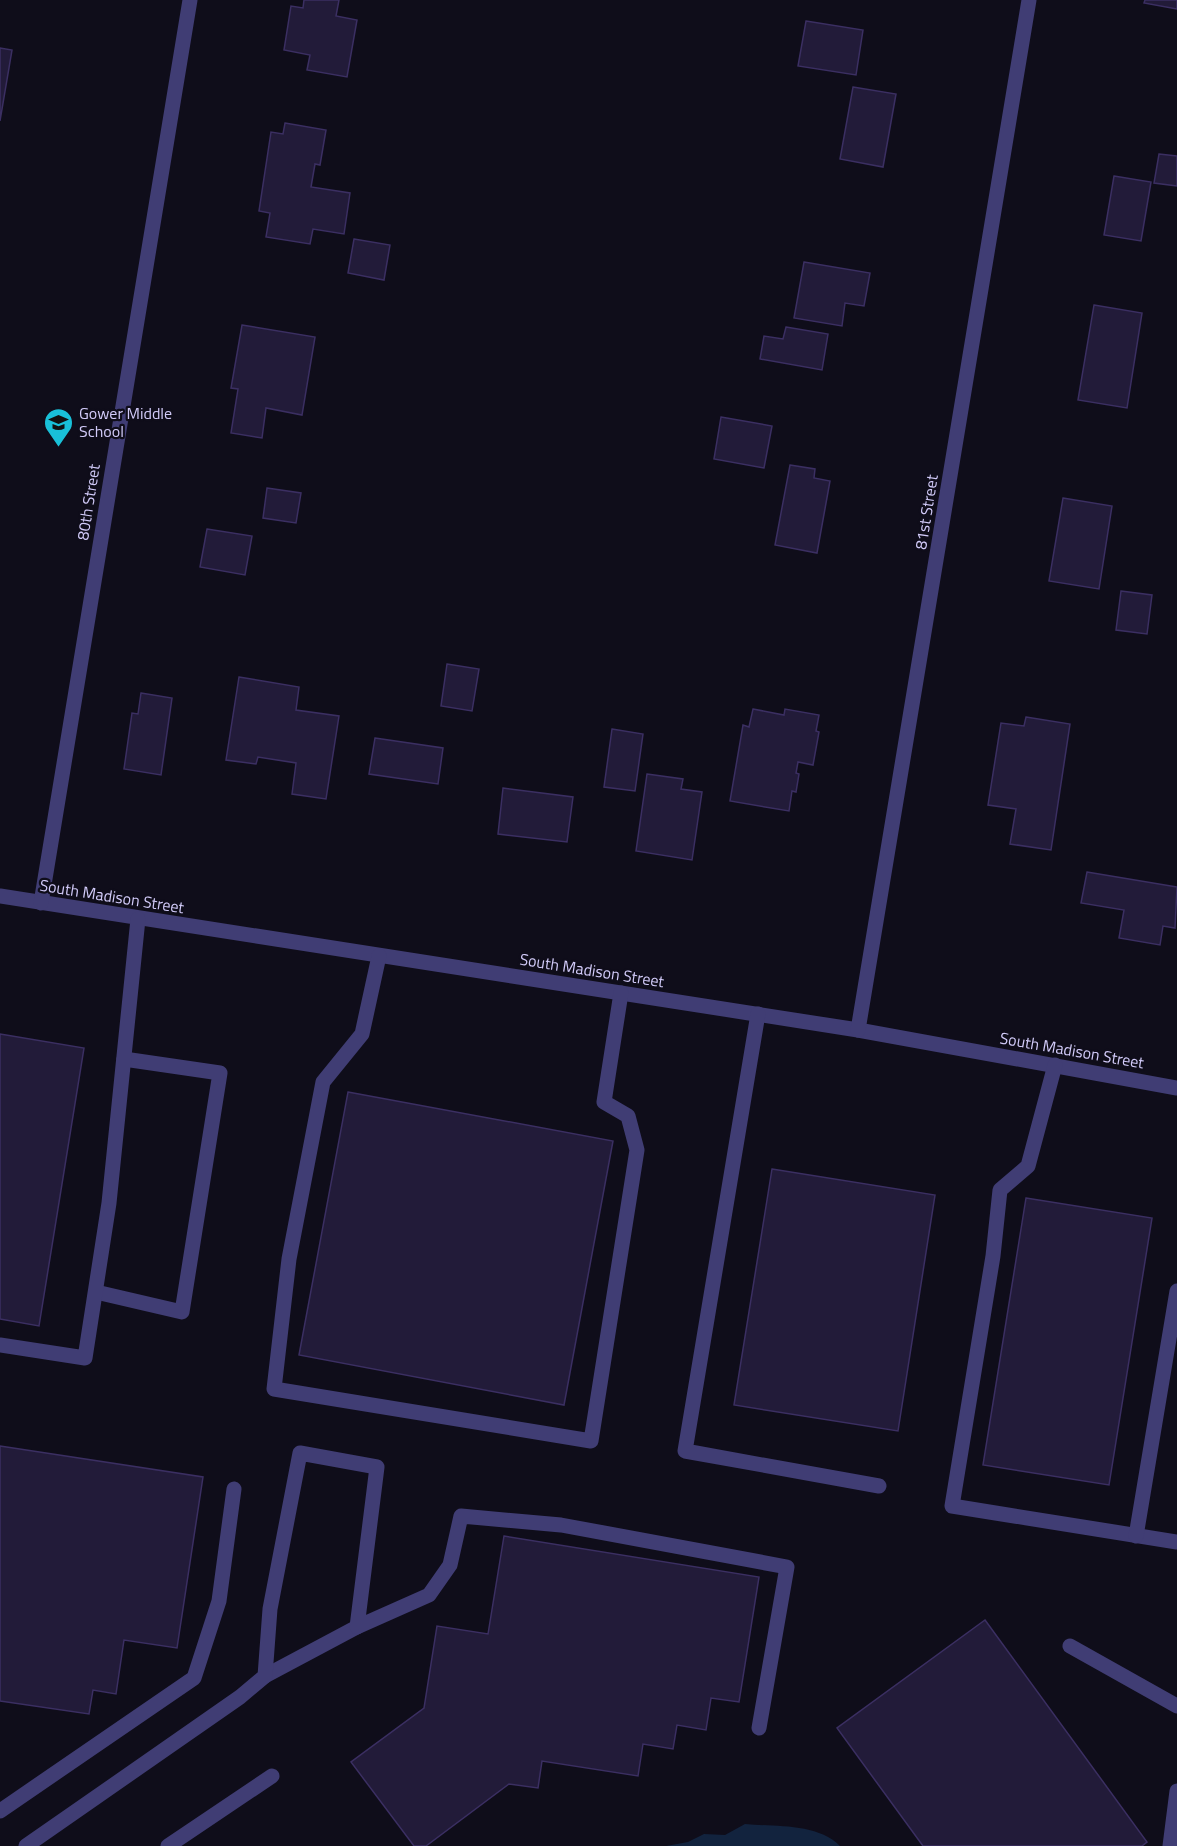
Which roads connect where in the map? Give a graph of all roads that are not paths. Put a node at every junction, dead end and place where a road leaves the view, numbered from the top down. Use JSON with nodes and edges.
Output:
{"nodes":[{"id":1,"x":190,"y":0,"type":"edge"},
{"id":2,"x":1029,"y":0,"type":"edge"},
{"id":3,"x":0,"y":896,"type":"edge"},
{"id":4,"x":40,"y":903,"type":"junction"},
{"id":5,"x":138,"y":919,"type":"junction"},
{"id":6,"x":379,"y":956,"type":"junction"},
{"id":7,"x":621,"y":993,"type":"junction"},
{"id":8,"x":758,"y":1014,"type":"junction"},
{"id":9,"x":858,"y":1030,"type":"junction"},
{"id":10,"x":124,"y":1059,"type":"junction"},
{"id":11,"x":1055,"y":1065,"type":"junction"},
{"id":12,"x":1177,"y":1088,"type":"edge"},
{"id":13,"x":1177,"y":1291,"type":"edge"},
{"id":14,"x":96,"y":1292,"type":"junction"},
{"id":15,"x":0,"y":1345,"type":"edge"},
{"id":16,"x":879,"y":1486,"type":"dead end"},
{"id":17,"x":234,"y":1490,"type":"dead end"},
{"id":18,"x":1136,"y":1536,"type":"junction"},
{"id":19,"x":1177,"y":1542,"type":"edge"},
{"id":20,"x":357,"y":1627,"type":"junction"},
{"id":21,"x":1070,"y":1646,"type":"dead end"},
{"id":22,"x":265,"y":1676,"type":"junction"},
{"id":23,"x":1177,"y":1706,"type":"edge"},
{"id":24,"x":759,"y":1728,"type":"dead end"},
{"id":25,"x":273,"y":1776,"type":"dead end"},
{"id":26,"x":1177,"y":1791,"type":"edge"},
{"id":27,"x":0,"y":1811,"type":"edge"},
{"id":28,"x":26,"y":1846,"type":"edge"},
{"id":29,"x":168,"y":1846,"type":"edge"},
{"id":30,"x":1170,"y":1846,"type":"edge"}],
"edges":[{"from":1,"to":4,"type":"street","name":"80th Street"},
{"from":2,"to":9,"type":"street","name":"81st Street"},
{"from":3,"to":4,"type":"street","name":"South Madison Street"},
{"from":4,"to":5,"type":"street","name":"South Madison Street"},
{"from":5,"to":6,"type":"street","name":"South Madison Street"},
{"from":5,"to":10,"type":"street"},
{"from":6,"to":7,"type":"street","name":"South Madison Street"},
{"from":6,"to":7,"type":"street"},
{"from":7,"to":8,"type":"street","name":"South Madison Street"},
{"from":8,"to":9,"type":"street","name":"South Madison Street"},
{"from":8,"to":16,"type":"street"},
{"from":9,"to":11,"type":"street","name":"South Madison Street"},
{"from":10,"to":14,"type":"street"},
{"from":10,"to":14,"type":"street"},
{"from":11,"to":12,"type":"street","name":"South Madison Street"},
{"from":11,"to":18,"type":"street"},
{"from":13,"to":18,"type":"street"},
{"from":14,"to":15,"type":"street"},
{"from":17,"to":27,"type":"street"},
{"from":18,"to":19,"type":"street"},
{"from":20,"to":22,"type":"street"},
{"from":20,"to":22,"type":"street"},
{"from":20,"to":24,"type":"street"},
{"from":21,"to":23,"type":"street"},
{"from":22,"to":28,"type":"street"},
{"from":25,"to":29,"type":"street"},
{"from":26,"to":30,"type":"street"}]}
